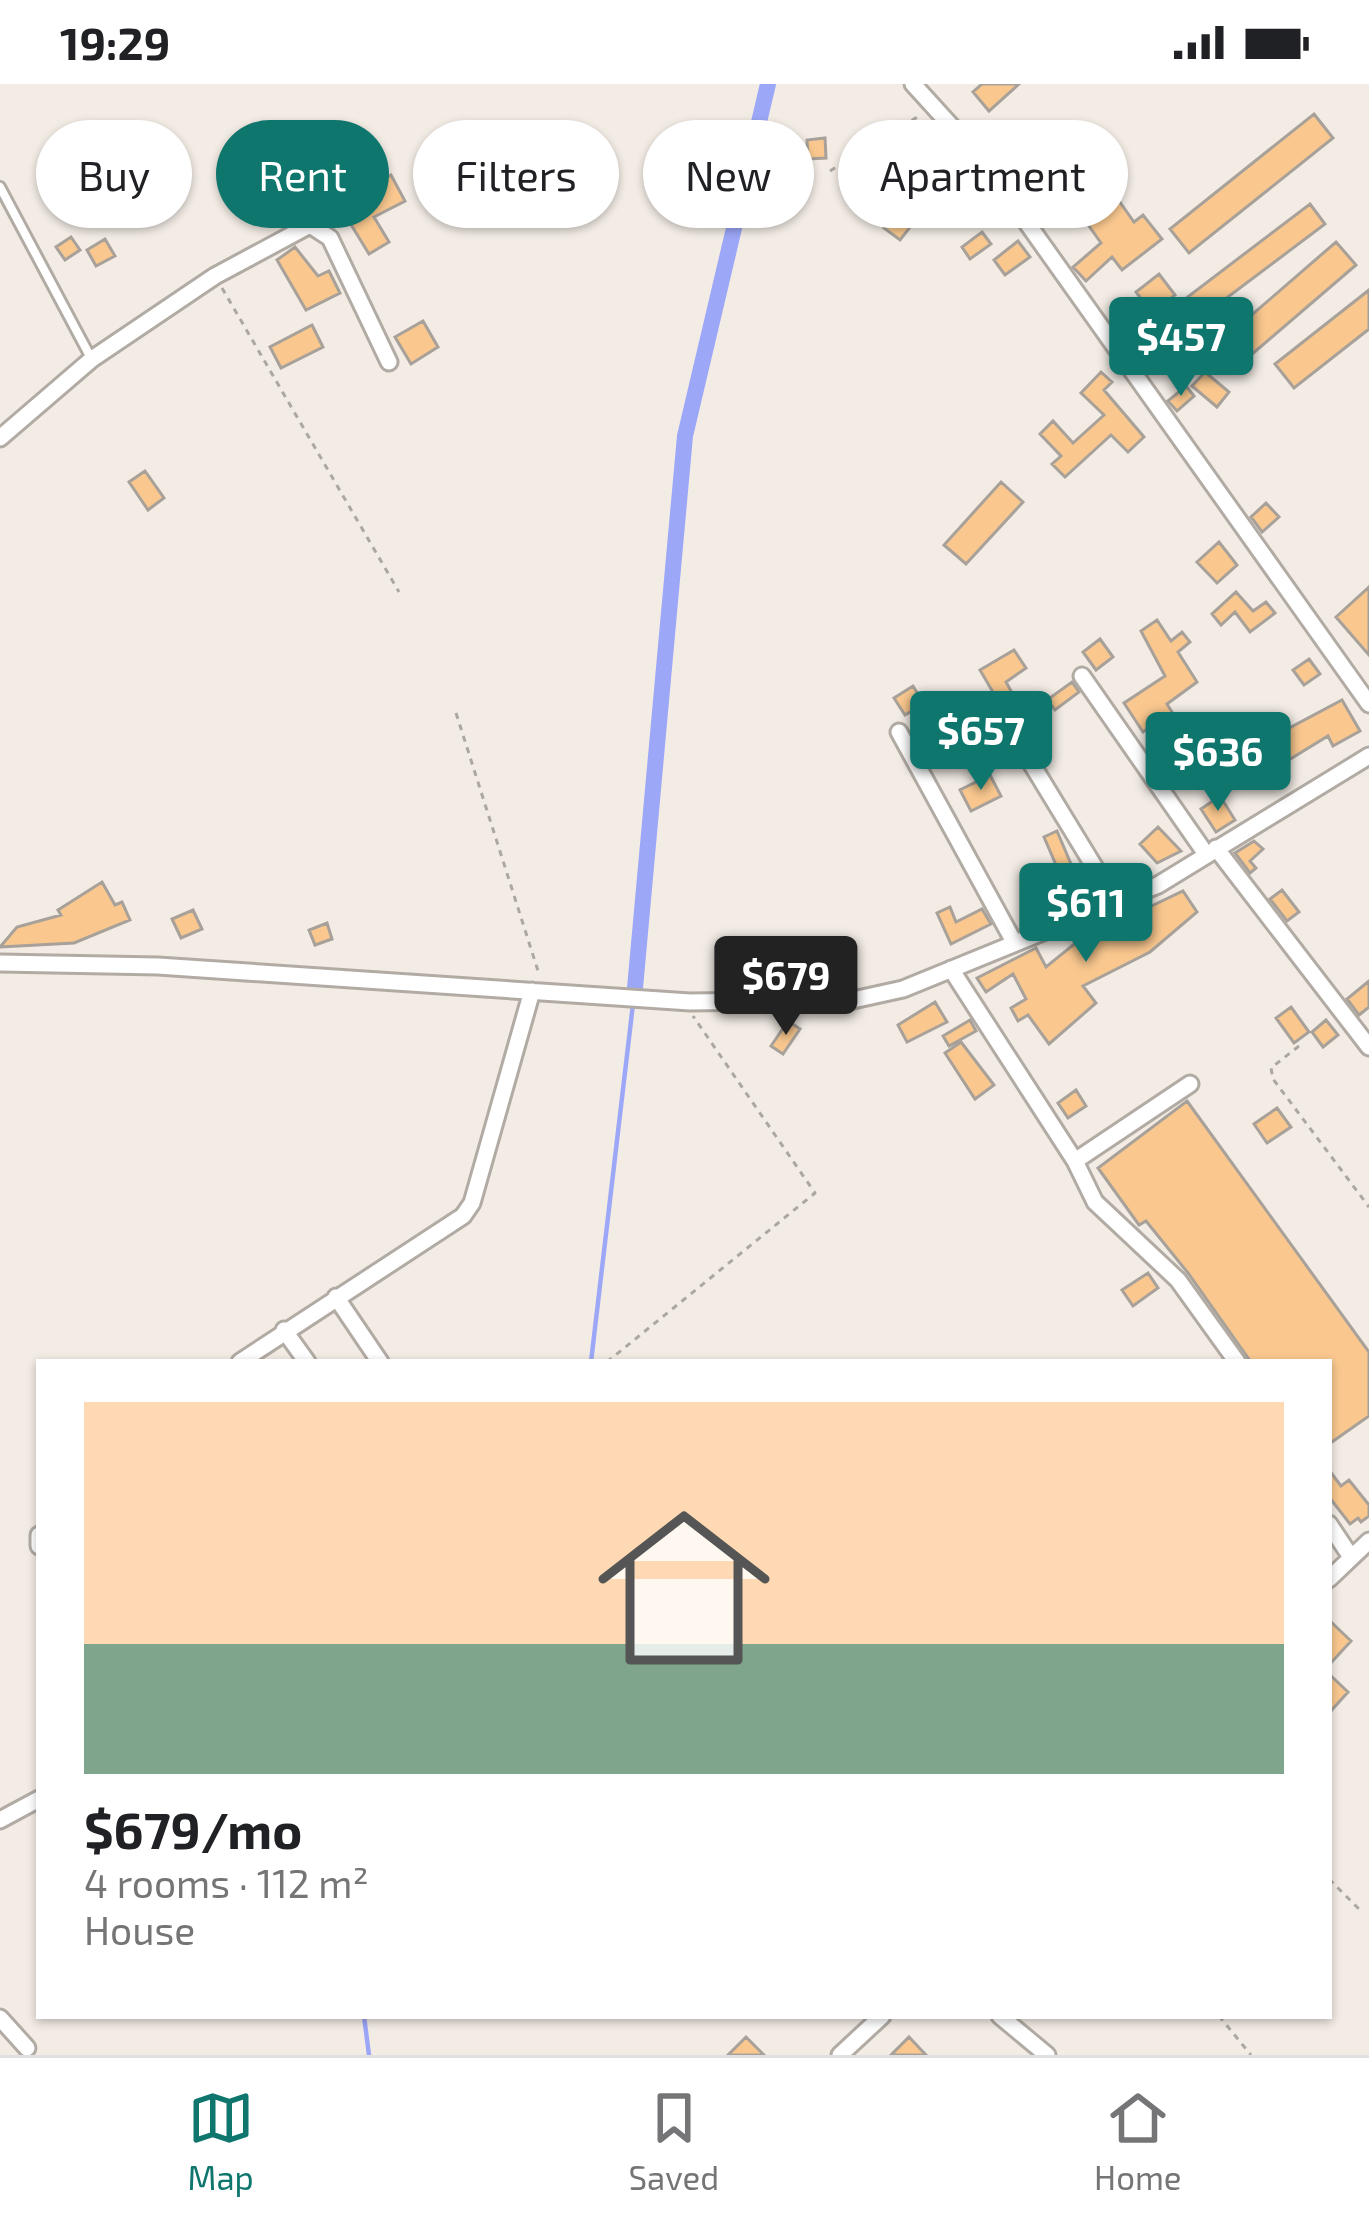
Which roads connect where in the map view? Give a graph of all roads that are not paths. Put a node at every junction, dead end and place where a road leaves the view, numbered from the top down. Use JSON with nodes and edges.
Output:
{"nodes":[{"id":1,"x":913,"y":84,"type":"edge"},
{"id":2,"x":0,"y":187,"type":"edge"},
{"id":3,"x":92,"y":359,"type":"junction"},
{"id":4,"x":389,"y":362,"type":"dead end"},
{"id":5,"x":0,"y":438,"type":"edge"},
{"id":6,"x":1082,"y":676,"type":"dead end"},
{"id":7,"x":1369,"y":704,"type":"edge"},
{"id":8,"x":1003,"y":717,"type":"dead end"},
{"id":9,"x":899,"y":731,"type":"dead end"},
{"id":10,"x":1369,"y":756,"type":"edge"},
{"id":11,"x":1211,"y":851,"type":"junction"},
{"id":12,"x":1118,"y":904,"type":"junction"},
{"id":13,"x":1013,"y":942,"type":"junction"},
{"id":14,"x":0,"y":963,"type":"edge"},
{"id":15,"x":951,"y":969,"type":"junction"},
{"id":16,"x":539,"y":992,"type":"junction"},
{"id":17,"x":1369,"y":1047,"type":"edge"},
{"id":18,"x":1190,"y":1084,"type":"dead end"},
{"id":19,"x":1075,"y":1161,"type":"junction"},
{"id":20,"x":336,"y":1297,"type":"junction"},
{"id":21,"x":284,"y":1330,"type":"junction"},
{"id":22,"x":244,"y":1359,"type":"edge"},
{"id":23,"x":305,"y":1359,"type":"edge"},
{"id":24,"x":378,"y":1359,"type":"edge"},
{"id":25,"x":1235,"y":1359,"type":"edge"},
{"id":26,"x":1332,"y":1528,"type":"edge"},
{"id":27,"x":1369,"y":1541,"type":"edge"},
{"id":28,"x":1351,"y":1557,"type":"junction"},
{"id":29,"x":1332,"y":1576,"type":"edge"},
{"id":30,"x":36,"y":1800,"type":"edge"},
{"id":31,"x":0,"y":1820,"type":"edge"},
{"id":32,"x":0,"y":2018,"type":"edge"},
{"id":33,"x":879,"y":2019,"type":"edge"},
{"id":34,"x":1004,"y":2019,"type":"edge"},
{"id":35,"x":27,"y":2048,"type":"dead end"},
{"id":36,"x":840,"y":2055,"type":"edge"},
{"id":37,"x":1047,"y":2055,"type":"edge"}],
"edges":[{"from":1,"to":7,"type":"street"},
{"from":2,"to":3,"type":"lane"},
{"from":3,"to":4,"type":"street"},
{"from":3,"to":5,"type":"street"},
{"from":6,"to":11,"type":"street"},
{"from":8,"to":12,"type":"street"},
{"from":9,"to":13,"type":"street"},
{"from":10,"to":11,"type":"street"},
{"from":11,"to":12,"type":"street"},
{"from":11,"to":17,"type":"street"},
{"from":12,"to":13,"type":"street"},
{"from":13,"to":15,"type":"street"},
{"from":14,"to":16,"type":"street"},
{"from":15,"to":16,"type":"street"},
{"from":15,"to":19,"type":"street"},
{"from":16,"to":20,"type":"street"},
{"from":18,"to":19,"type":"street"},
{"from":19,"to":25,"type":"street"},
{"from":20,"to":21,"type":"street"},
{"from":20,"to":24,"type":"street"},
{"from":21,"to":22,"type":"street"},
{"from":21,"to":23,"type":"street"},
{"from":26,"to":28,"type":"street"},
{"from":27,"to":28,"type":"street"},
{"from":28,"to":29,"type":"street"},
{"from":30,"to":31,"type":"street"},
{"from":32,"to":35,"type":"street"},
{"from":33,"to":36,"type":"street"},
{"from":34,"to":37,"type":"street"}]}
